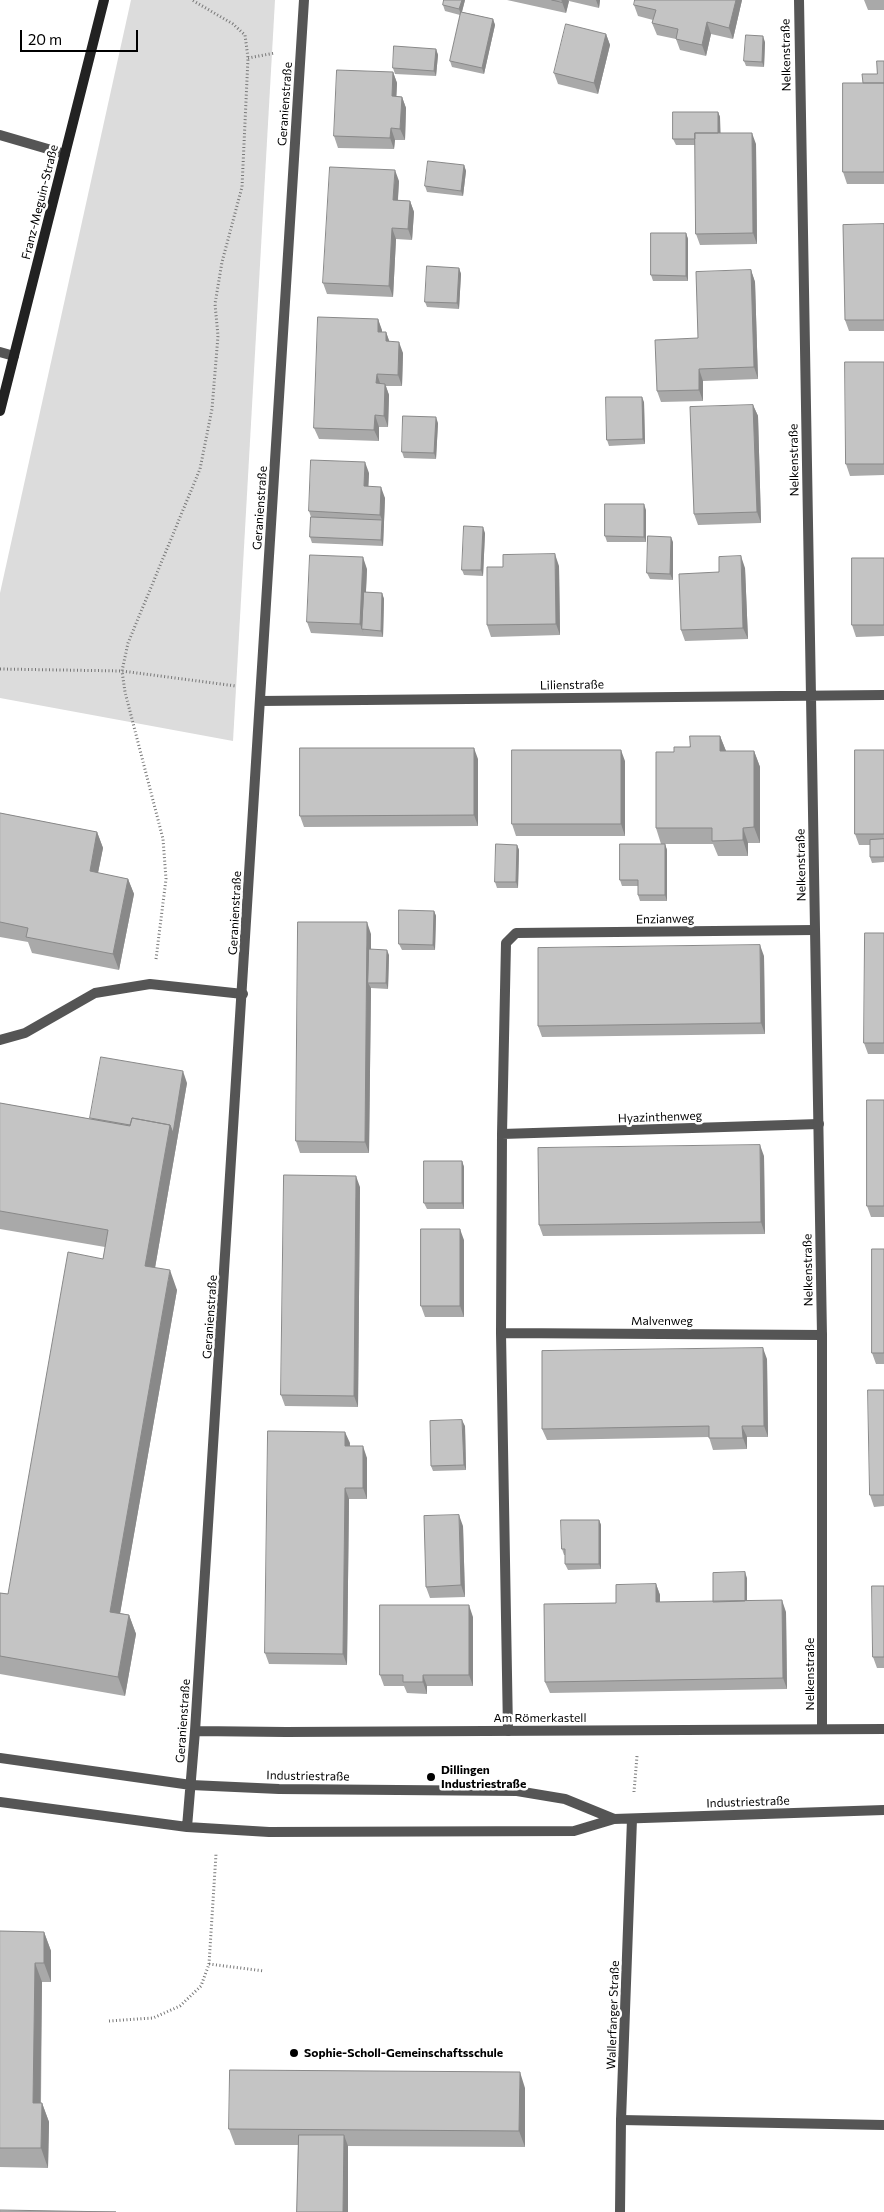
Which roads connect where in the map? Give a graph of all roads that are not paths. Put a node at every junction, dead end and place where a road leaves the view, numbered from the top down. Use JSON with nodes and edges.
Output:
{"nodes":[{"id":1,"x":104,"y":0,"type":"edge"},
{"id":2,"x":304,"y":0,"type":"edge"},
{"id":3,"x":800,"y":0,"type":"edge"},
{"id":4,"x":0,"y":135,"type":"edge"},
{"id":5,"x":65,"y":154,"type":"junction"},
{"id":6,"x":0,"y":352,"type":"edge"},
{"id":7,"x":14,"y":356,"type":"junction"},
{"id":8,"x":0,"y":411,"type":"edge"},
{"id":9,"x":810,"y":695,"type":"junction"},
{"id":10,"x":884,"y":696,"type":"edge"},
{"id":11,"x":260,"y":701,"type":"junction"},
{"id":12,"x":814,"y":930,"type":"junction"},
{"id":13,"x":243,"y":994,"type":"junction"},
{"id":14,"x":0,"y":1040,"type":"edge"},
{"id":15,"x":819,"y":1124,"type":"junction"},
{"id":16,"x":502,"y":1134,"type":"junction"},
{"id":17,"x":501,"y":1333,"type":"junction"},
{"id":18,"x":822,"y":1335,"type":"junction"},
{"id":19,"x":822,"y":1729,"type":"junction"},
{"id":20,"x":884,"y":1729,"type":"edge"},
{"id":21,"x":196,"y":1731,"type":"junction"},
{"id":22,"x":508,"y":1731,"type":"junction"},
{"id":23,"x":0,"y":1758,"type":"edge"},
{"id":24,"x":191,"y":1785,"type":"junction"},
{"id":25,"x":0,"y":1802,"type":"edge"},
{"id":26,"x":884,"y":1810,"type":"edge"},
{"id":27,"x":614,"y":1819,"type":"junction"},
{"id":28,"x":632,"y":1819,"type":"junction"},
{"id":29,"x":187,"y":1827,"type":"junction"},
{"id":30,"x":620,"y":2120,"type":"junction"},
{"id":31,"x":884,"y":2125,"type":"edge"},
{"id":32,"x":620,"y":2212,"type":"edge"}],
"edges":[{"from":1,"to":5,"type":"street","name":"Franz-Meguin-Straße"},
{"from":2,"to":11,"type":"street","name":"Geranienstraße"},
{"from":3,"to":9,"type":"street","name":"Nelkenstraße"},
{"from":4,"to":5,"type":"street"},
{"from":5,"to":7,"type":"street","name":"Franz-Meguin-Straße"},
{"from":6,"to":7,"type":"street"},
{"from":7,"to":8,"type":"street","name":"Franz-Meguin-Straße"},
{"from":9,"to":10,"type":"street","name":"Lilienstraße"},
{"from":9,"to":11,"type":"street","name":"Lilienstraße"},
{"from":9,"to":12,"type":"street","name":"Nelkenstraße"},
{"from":11,"to":13,"type":"street","name":"Geranienstraße"},
{"from":12,"to":15,"type":"street","name":"Nelkenstraße"},
{"from":12,"to":16,"type":"street","name":"Enzianweg"},
{"from":13,"to":14,"type":"street"},
{"from":13,"to":21,"type":"street","name":"Geranienstraße"},
{"from":15,"to":16,"type":"street","name":"Hyazinthenweg"},
{"from":15,"to":18,"type":"street","name":"Nelkenstraße"},
{"from":16,"to":17,"type":"street"},
{"from":17,"to":18,"type":"street","name":"Malvenweg"},
{"from":17,"to":22,"type":"street"},
{"from":18,"to":19,"type":"street","name":"Nelkenstraße"},
{"from":19,"to":20,"type":"street","name":"Am Römerkastell"},
{"from":19,"to":22,"type":"street","name":"Am Römerkastell"},
{"from":21,"to":22,"type":"street","name":"Am Römerkastell"},
{"from":21,"to":24,"type":"street","name":"Geranienstraße"},
{"from":23,"to":24,"type":"street","name":"Industriestraße"},
{"from":24,"to":27,"type":"street","name":"Industriestraße"},
{"from":24,"to":29,"type":"street","name":"Geranienstraße"},
{"from":25,"to":29,"type":"street","name":"Industriestraße"},
{"from":26,"to":28,"type":"street","name":"Industriestraße"},
{"from":27,"to":28,"type":"street","name":"Industriestraße"},
{"from":27,"to":29,"type":"street","name":"Industriestraße"},
{"from":28,"to":30,"type":"street","name":"Wallerfanger Straße"},
{"from":30,"to":31,"type":"street"},
{"from":30,"to":32,"type":"street","name":"Wallerfanger Straße"}]}
